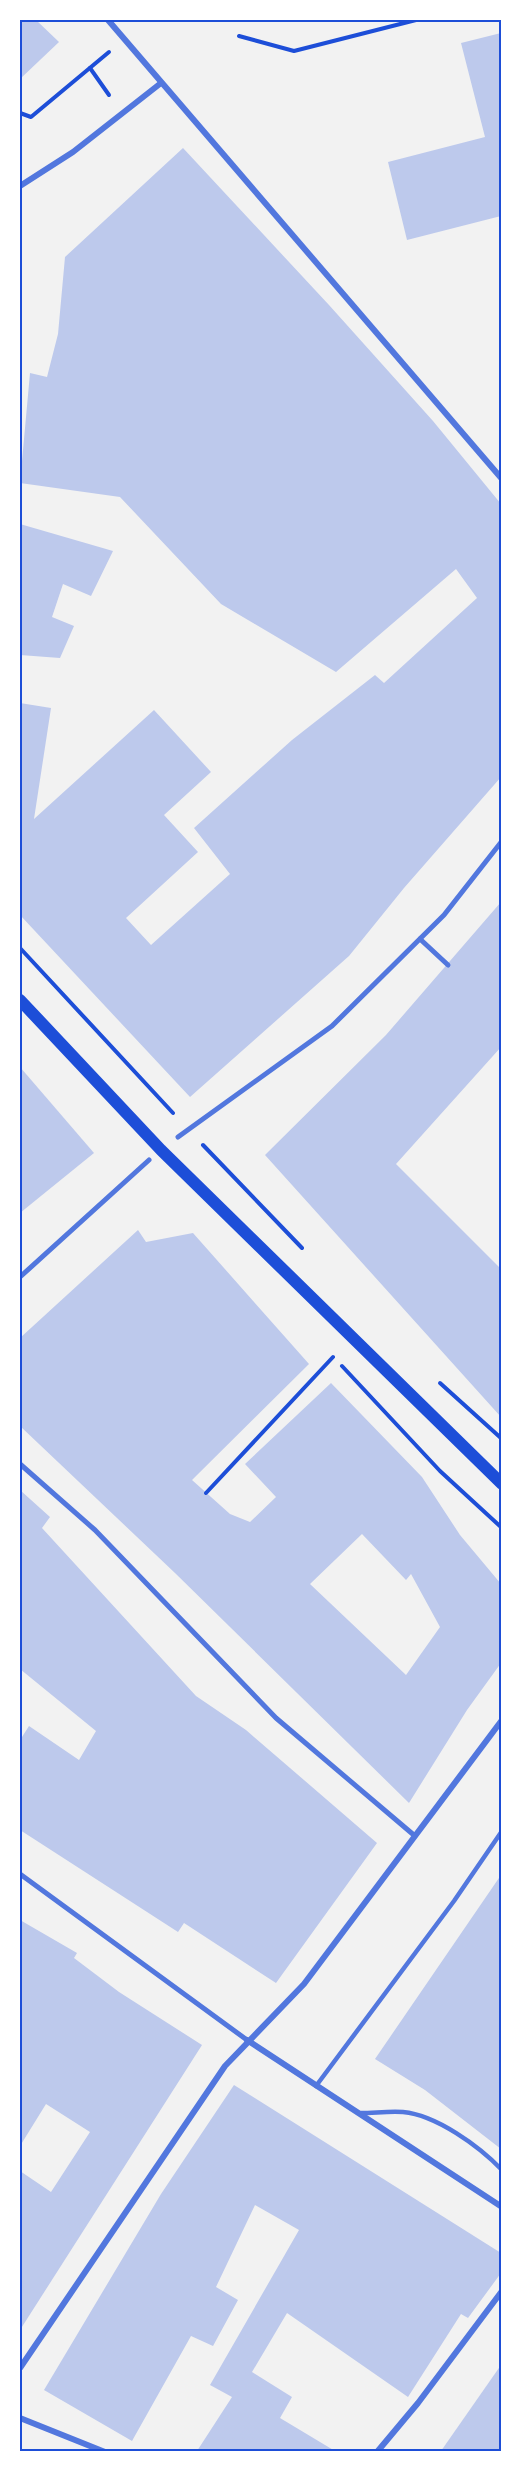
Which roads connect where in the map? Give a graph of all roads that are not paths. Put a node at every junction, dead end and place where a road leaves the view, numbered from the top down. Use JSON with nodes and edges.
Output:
{"nodes":[{"id":1,"x":108,"y":20,"type":"edge"},
{"id":2,"x":161,"y":83,"type":"junction"},
{"id":3,"x":20,"y":186,"type":"edge"},
{"id":4,"x":501,"y":479,"type":"edge"},
{"id":5,"x":501,"y":842,"type":"edge"},
{"id":6,"x":420,"y":939,"type":"junction"},
{"id":7,"x":448,"y":965,"type":"dead end"},
{"id":8,"x":20,"y":1000,"type":"edge"},
{"id":9,"x":178,"y":1137,"type":"dead end"},
{"id":10,"x":150,"y":1160,"type":"dead end"},
{"id":11,"x":20,"y":1276,"type":"edge"},
{"id":12,"x":20,"y":1464,"type":"edge"},
{"id":13,"x":501,"y":1485,"type":"edge"},
{"id":14,"x":501,"y":1720,"type":"edge"},
{"id":15,"x":501,"y":1831,"type":"edge"},
{"id":16,"x":415,"y":1836,"type":"junction"},
{"id":17,"x":20,"y":1874,"type":"edge"},
{"id":18,"x":247,"y":2040,"type":"junction"},
{"id":19,"x":316,"y":2086,"type":"junction"},
{"id":20,"x":358,"y":2113,"type":"junction"},
{"id":21,"x":501,"y":2170,"type":"edge"},
{"id":22,"x":501,"y":2207,"type":"edge"},
{"id":23,"x":501,"y":2290,"type":"edge"},
{"id":24,"x":20,"y":2368,"type":"edge"},
{"id":25,"x":20,"y":2418,"type":"edge"},
{"id":26,"x":105,"y":2451,"type":"edge"},
{"id":27,"x":376,"y":2451,"type":"edge"}],
"edges":[{"from":1,"to":2,"type":"street"},
{"from":2,"to":3,"type":"street"},
{"from":2,"to":4,"type":"street"},
{"from":5,"to":6,"type":"street"},
{"from":6,"to":7,"type":"street"},
{"from":6,"to":9,"type":"street"},
{"from":8,"to":13,"type":"main road"},
{"from":10,"to":11,"type":"street"},
{"from":12,"to":16,"type":"street"},
{"from":14,"to":16,"type":"street"},
{"from":15,"to":19,"type":"lane"},
{"from":16,"to":18,"type":"street"},
{"from":17,"to":18,"type":"street"},
{"from":18,"to":19,"type":"street"},
{"from":18,"to":24,"type":"street"},
{"from":19,"to":20,"type":"street"},
{"from":20,"to":21,"type":"lane"},
{"from":20,"to":22,"type":"street"},
{"from":23,"to":27,"type":"street"},
{"from":25,"to":26,"type":"street"}]}
